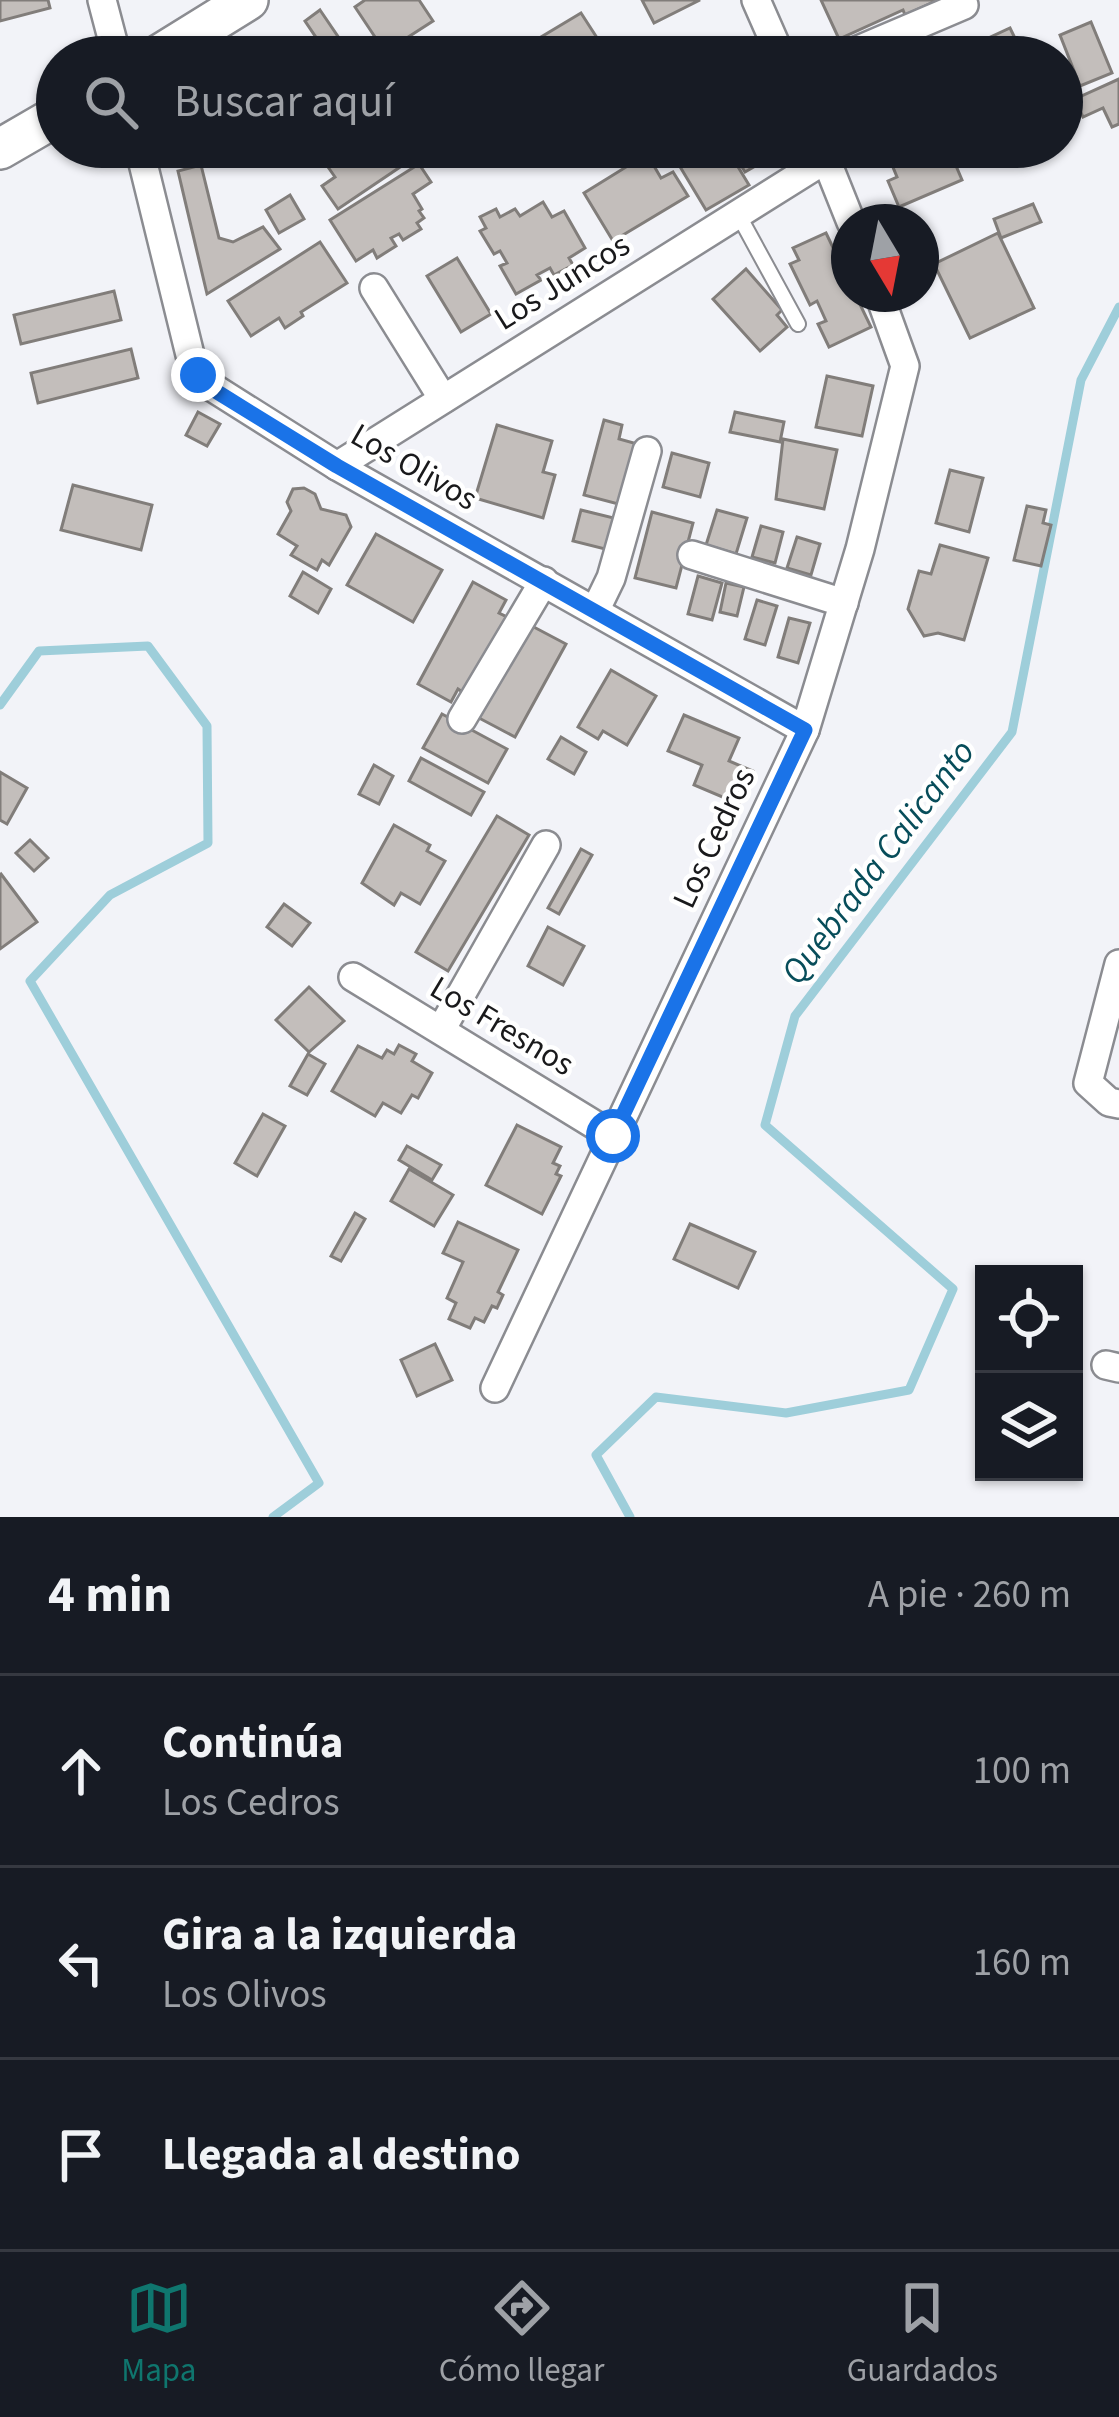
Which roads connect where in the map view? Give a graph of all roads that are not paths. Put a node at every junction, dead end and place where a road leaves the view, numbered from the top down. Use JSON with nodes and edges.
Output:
{"nodes":[{"id":1,"x":102,"y":0,"type":"edge"},
{"id":2,"x":248,"y":0,"type":"edge"},
{"id":3,"x":756,"y":0,"type":"edge"},
{"id":4,"x":964,"y":5,"type":"dead end"},
{"id":5,"x":111,"y":36,"type":"edge"},
{"id":6,"x":190,"y":36,"type":"edge"},
{"id":7,"x":772,"y":36,"type":"edge"},
{"id":8,"x":891,"y":36,"type":"edge"},
{"id":9,"x":36,"y":128,"type":"edge"},
{"id":10,"x":0,"y":148,"type":"edge"},
{"id":11,"x":144,"y":168,"type":"edge"},
{"id":12,"x":802,"y":168,"type":"edge"},
{"id":13,"x":829,"y":168,"type":"edge"},
{"id":14,"x":844,"y":204,"type":"edge"},
{"id":15,"x":738,"y":214,"type":"junction"},
{"id":16,"x":374,"y":288,"type":"dead end"},
{"id":17,"x":886,"y":312,"type":"edge"},
{"id":18,"x":798,"y":325,"type":"dead end"},
{"id":19,"x":443,"y":399,"type":"junction"},
{"id":20,"x":647,"y":451,"type":"dead end"},
{"id":21,"x":337,"y":466,"type":"junction"},
{"id":22,"x":692,"y":555,"type":"dead end"},
{"id":23,"x":544,"y":581,"type":"junction"},
{"id":24,"x":844,"y":603,"type":"junction"},
{"id":25,"x":595,"y":611,"type":"junction"},
{"id":26,"x":462,"y":719,"type":"dead end"},
{"id":27,"x":805,"y":730,"type":"junction"},
{"id":28,"x":546,"y":845,"type":"dead end"},
{"id":29,"x":1119,"y":964,"type":"edge"},
{"id":30,"x":353,"y":977,"type":"dead end"},
{"id":31,"x":441,"y":1030,"type":"junction"},
{"id":32,"x":1119,"y":1104,"type":"edge"},
{"id":33,"x":613,"y":1136,"type":"junction"},
{"id":34,"x":495,"y":1388,"type":"dead end"}],
"edges":[{"from":1,"to":5,"type":"street"},
{"from":2,"to":6,"type":"street"},
{"from":3,"to":7,"type":"street"},
{"from":4,"to":8,"type":"street"},
{"from":9,"to":10,"type":"street"},
{"from":11,"to":21,"type":"street","name":"Los Olivos"},
{"from":12,"to":15,"type":"street","name":"Los Juncos"},
{"from":13,"to":14,"type":"street"},
{"from":15,"to":18,"type":"lane"},
{"from":15,"to":19,"type":"street","name":"Los Juncos"},
{"from":16,"to":19,"type":"street"},
{"from":17,"to":24,"type":"street","name":"Los Cedros"},
{"from":19,"to":21,"type":"street","name":"Los Juncos"},
{"from":20,"to":25,"type":"street"},
{"from":21,"to":23,"type":"street","name":"Los Olivos"},
{"from":22,"to":24,"type":"street"},
{"from":23,"to":25,"type":"street","name":"Los Olivos"},
{"from":23,"to":26,"type":"street"},
{"from":24,"to":27,"type":"street","name":"Los Cedros"},
{"from":25,"to":27,"type":"street","name":"Los Olivos"},
{"from":27,"to":33,"type":"street","name":"Los Cedros"},
{"from":28,"to":31,"type":"street"},
{"from":29,"to":32,"type":"street"},
{"from":30,"to":31,"type":"street","name":"Los Fresnos"},
{"from":31,"to":33,"type":"street","name":"Los Fresnos"},
{"from":33,"to":34,"type":"street","name":"Los Cedros"}]}
